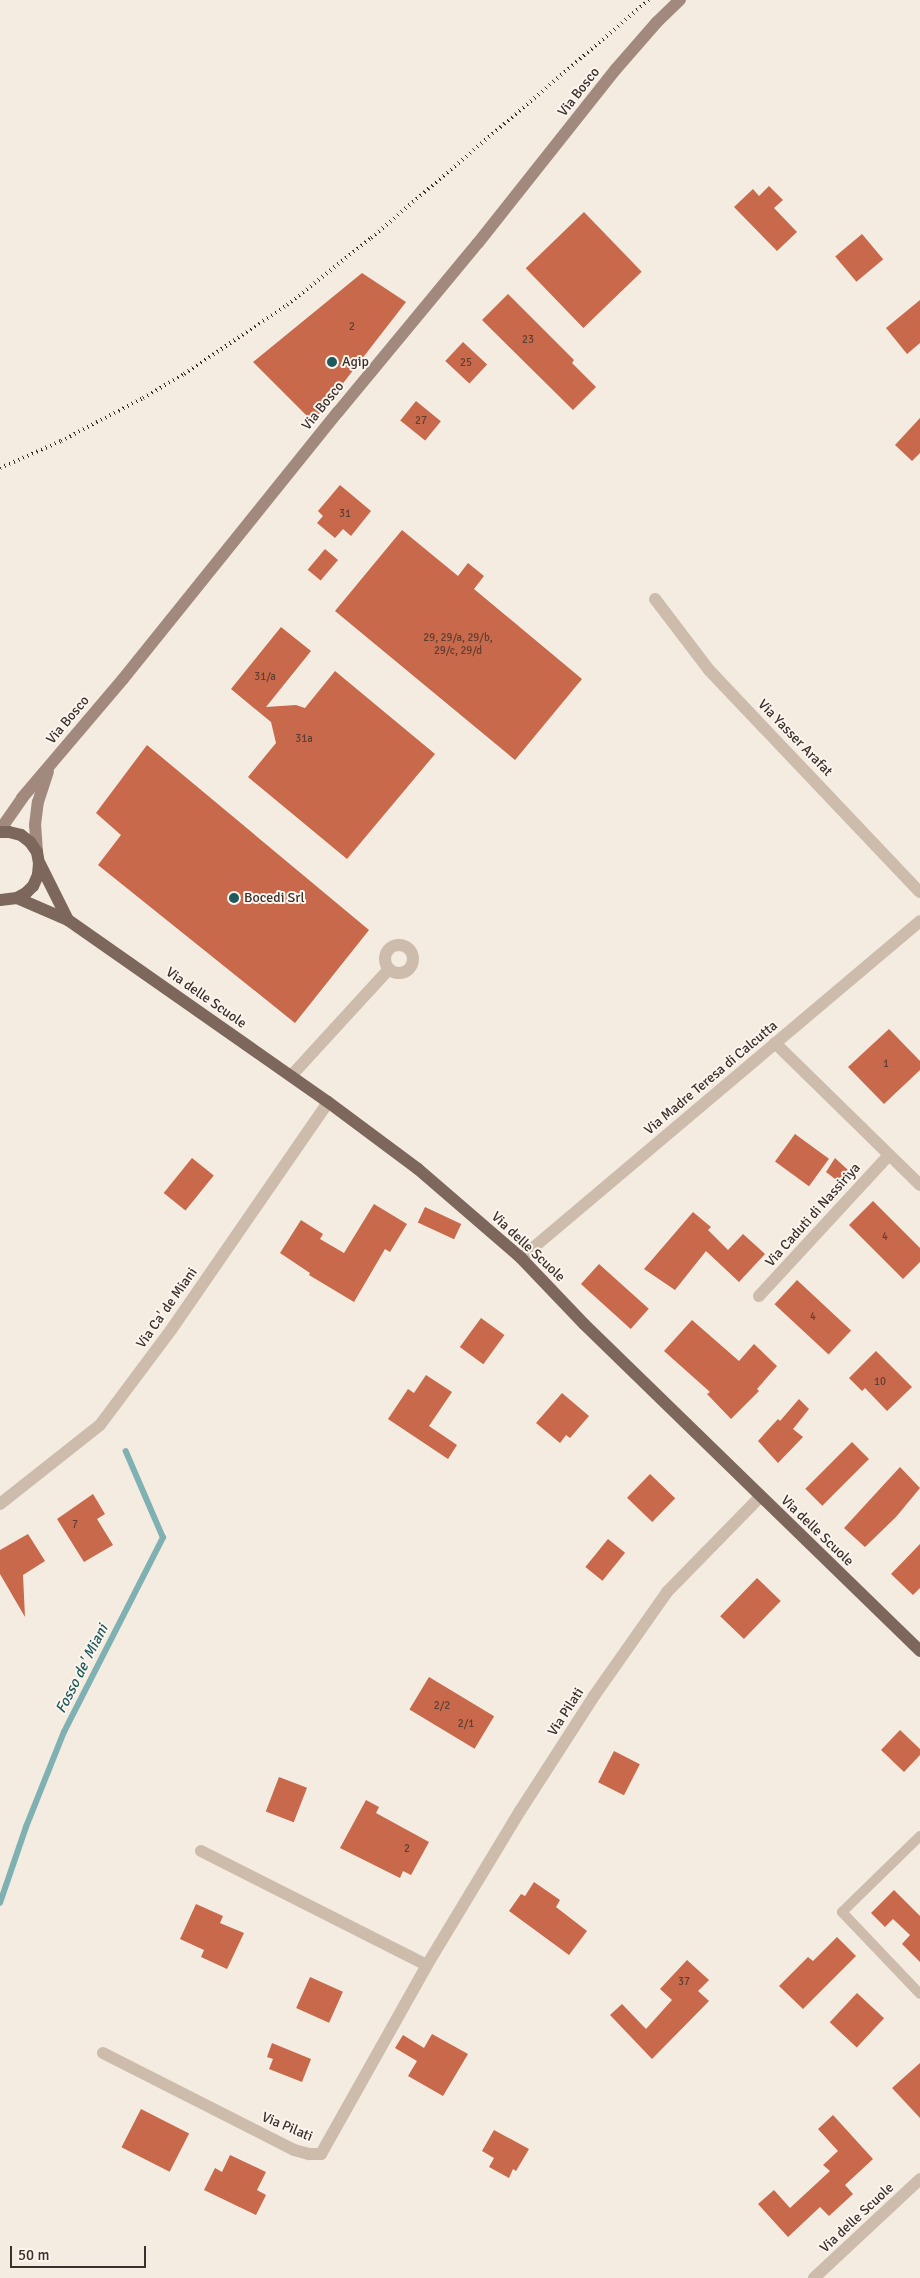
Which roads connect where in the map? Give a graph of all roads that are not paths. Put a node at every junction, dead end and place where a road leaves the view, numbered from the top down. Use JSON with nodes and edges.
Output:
{"nodes":[{"id":1,"x":680,"y":0,"type":"edge"},
{"id":2,"x":655,"y":599,"type":"dead end"},
{"id":3,"x":50,"y":765,"type":"junction"},
{"id":4,"x":0,"y":831,"type":"edge"},
{"id":5,"x":38,"y":857,"type":"junction"},
{"id":6,"x":920,"y":892,"type":"edge"},
{"id":7,"x":17,"y":898,"type":"junction"},
{"id":8,"x":0,"y":900,"type":"edge"},
{"id":9,"x":68,"y":920,"type":"junction"},
{"id":10,"x":920,"y":921,"type":"edge"},
{"id":11,"x":389,"y":969,"type":"dead end"},
{"id":12,"x":775,"y":1043,"type":"junction"},
{"id":13,"x":291,"y":1076,"type":"junction"},
{"id":14,"x":328,"y":1102,"type":"junction"},
{"id":15,"x":889,"y":1154,"type":"junction"},
{"id":16,"x":920,"y":1185,"type":"edge"},
{"id":17,"x":522,"y":1258,"type":"junction"},
{"id":18,"x":759,"y":1296,"type":"dead end"},
{"id":19,"x":760,"y":1497,"type":"junction"},
{"id":20,"x":0,"y":1504,"type":"edge"},
{"id":21,"x":920,"y":1651,"type":"edge"},
{"id":22,"x":920,"y":1836,"type":"edge"},
{"id":23,"x":201,"y":1851,"type":"dead end"},
{"id":24,"x":427,"y":1965,"type":"junction"},
{"id":25,"x":920,"y":1994,"type":"edge"},
{"id":26,"x":103,"y":2053,"type":"dead end"},
{"id":27,"x":920,"y":2179,"type":"edge"},
{"id":28,"x":814,"y":2278,"type":"edge"}],
"edges":[{"from":1,"to":3,"type":"main road","name":"Via Bosco"},
{"from":2,"to":6,"type":"street","name":"Via Yasser Arafat"},
{"from":3,"to":4,"type":"main road","name":"Via Bosco"},
{"from":3,"to":5,"type":"main road","name":"Via Bosco"},
{"from":4,"to":5,"type":"main road","name":"Via Bosco"},
{"from":5,"to":7,"type":"main road","name":"Via Bosco"},
{"from":5,"to":9,"type":"main road","name":"Via delle Scuole"},
{"from":7,"to":8,"type":"main road"},
{"from":7,"to":9,"type":"main road","name":"Via delle Scuole"},
{"from":9,"to":13,"type":"main road","name":"Via delle Scuole"},
{"from":10,"to":12,"type":"street","name":"Via Madre Teresa di Calcutta"},
{"from":11,"to":13,"type":"street"},
{"from":12,"to":15,"type":"street"},
{"from":12,"to":17,"type":"street","name":"Via Madre Teresa di Calcutta"},
{"from":13,"to":14,"type":"main road","name":"Via delle Scuole"},
{"from":14,"to":17,"type":"main road","name":"Via delle Scuole"},
{"from":14,"to":20,"type":"street","name":"Via Ca' de Miani"},
{"from":15,"to":16,"type":"street"},
{"from":15,"to":18,"type":"street","name":"Via Caduti di Nassiriya"},
{"from":17,"to":19,"type":"main road","name":"Via delle Scuole"},
{"from":19,"to":21,"type":"main road","name":"Via delle Scuole"},
{"from":19,"to":24,"type":"street","name":"Via Pilati"},
{"from":22,"to":25,"type":"lane"},
{"from":23,"to":24,"type":"street"},
{"from":24,"to":26,"type":"street","name":"Via Pilati"},
{"from":27,"to":28,"type":"street","name":"Via delle Scuole"}]}
